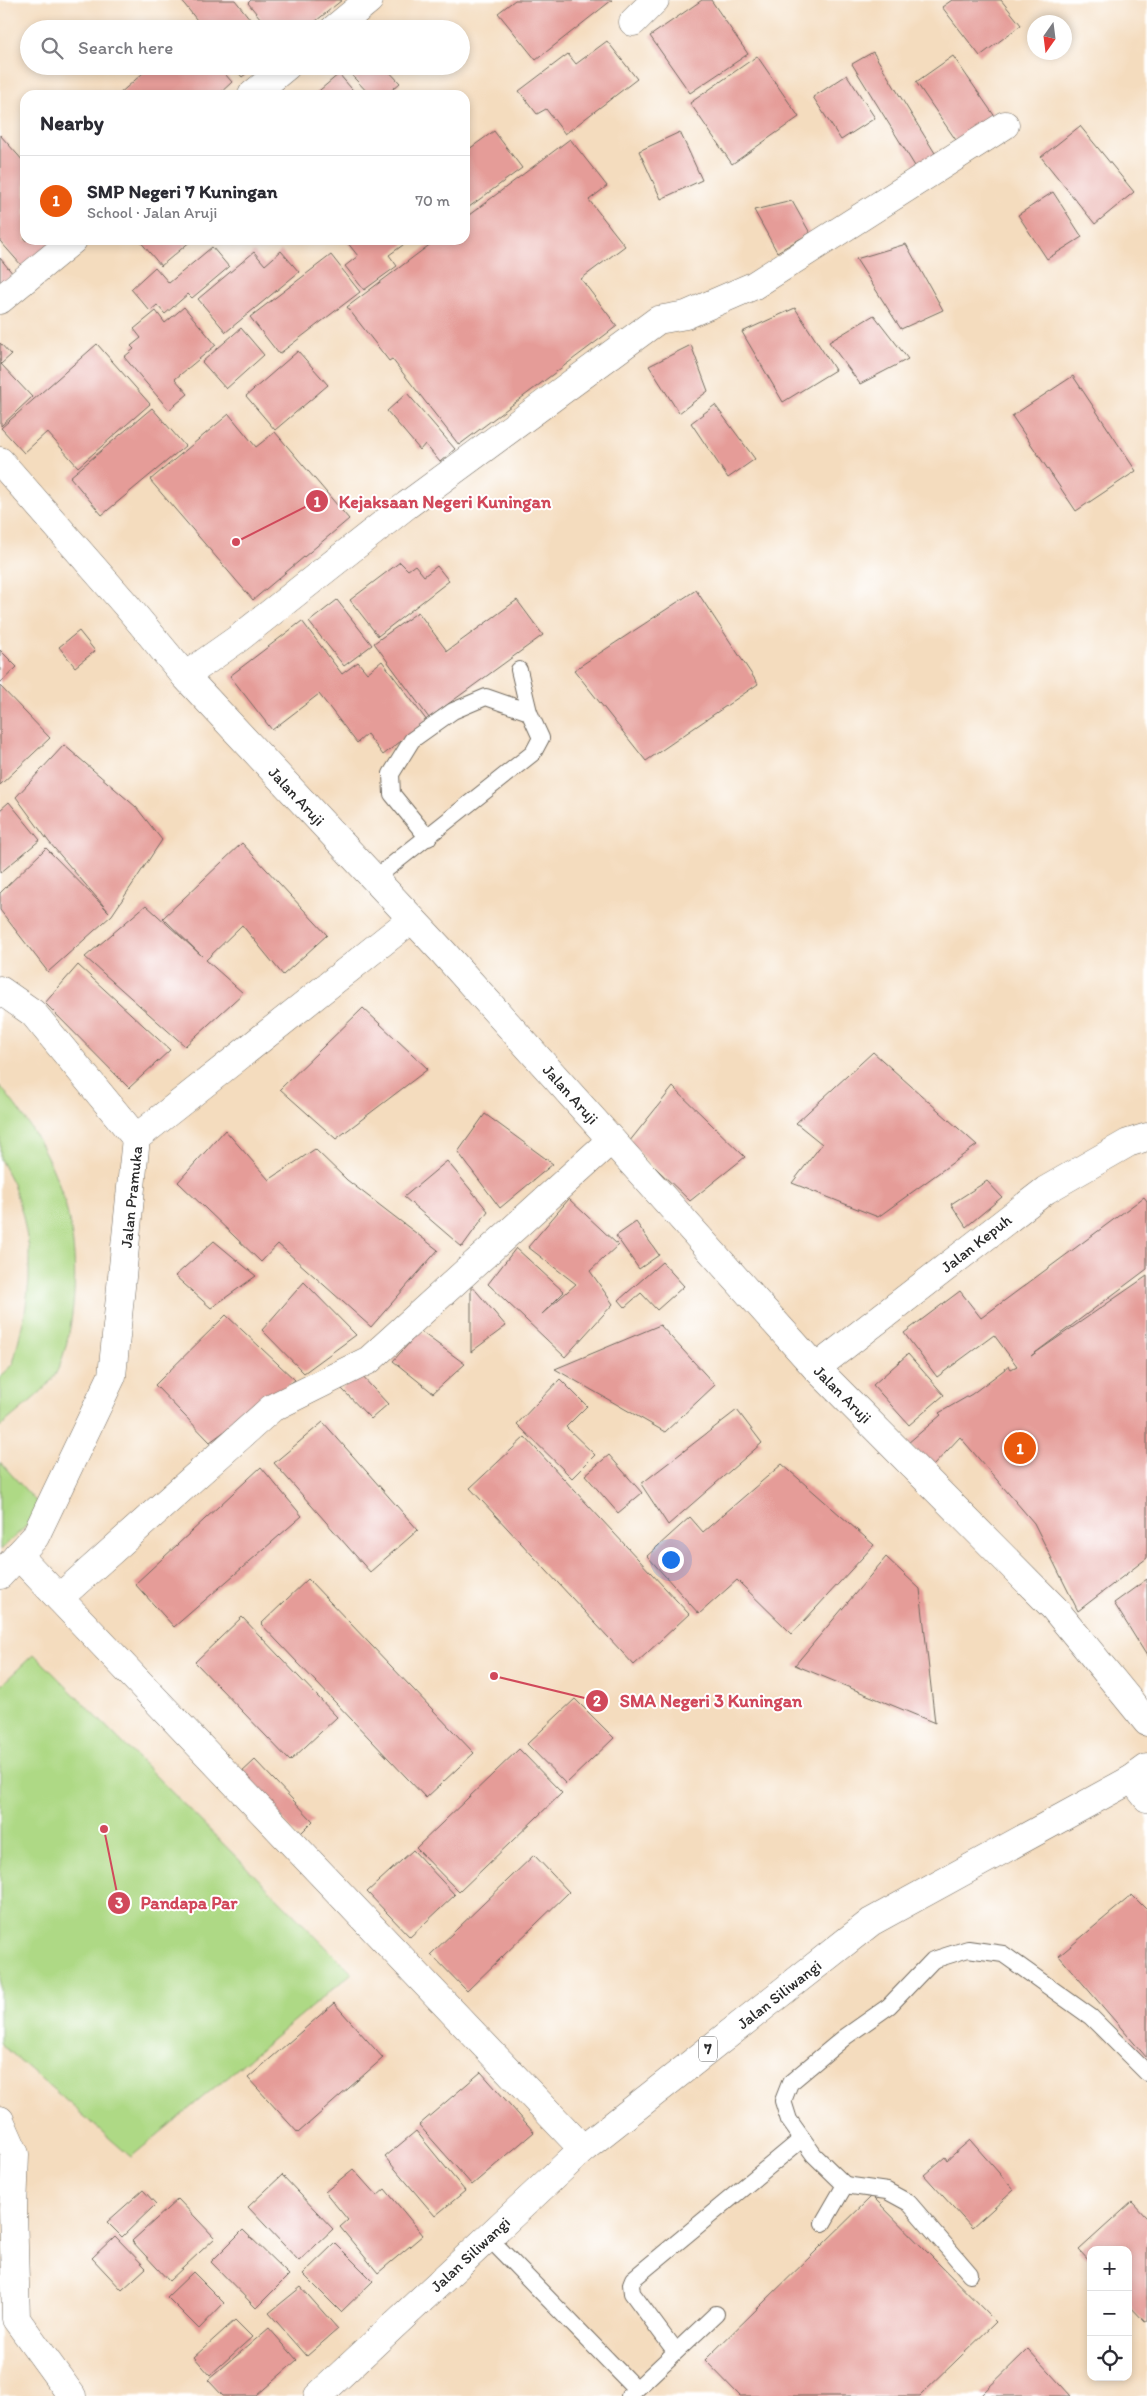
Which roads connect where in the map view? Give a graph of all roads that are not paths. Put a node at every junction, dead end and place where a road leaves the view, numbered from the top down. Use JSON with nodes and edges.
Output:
{"nodes":[{"id":1,"x":369,"y":0,"type":"edge"},
{"id":2,"x":345,"y":20,"type":"edge"},
{"id":3,"x":277,"y":75,"type":"edge"},
{"id":4,"x":258,"y":90,"type":"edge"},
{"id":5,"x":1005,"y":126,"type":"dead end"},
{"id":6,"x":68,"y":245,"type":"edge"},
{"id":7,"x":0,"y":300,"type":"edge"},
{"id":8,"x":0,"y":461,"type":"edge"},
{"id":9,"x":519,"y":670,"type":"dead end"},
{"id":10,"x":186,"y":676,"type":"junction"},
{"id":11,"x":528,"y":712,"type":"junction"},
{"id":12,"x":428,"y":838,"type":"junction"},
{"id":13,"x":374,"y":879,"type":"junction"},
{"id":14,"x":412,"y":918,"type":"junction"},
{"id":15,"x":2,"y":989,"type":"edge"},
{"id":16,"x":1147,"y":1137,"type":"edge"},
{"id":17,"x":136,"y":1138,"type":"junction"},
{"id":18,"x":611,"y":1140,"type":"junction"},
{"id":19,"x":816,"y":1368,"type":"junction"},
{"id":20,"x":18,"y":1555,"type":"junction"},
{"id":21,"x":0,"y":1575,"type":"edge"},
{"id":22,"x":59,"y":1598,"type":"junction"},
{"id":23,"x":1147,"y":1722,"type":"edge"},
{"id":24,"x":1142,"y":1782,"type":"edge"},
{"id":25,"x":1147,"y":2073,"type":"edge"},
{"id":26,"x":0,"y":2120,"type":"edge"},
{"id":27,"x":802,"y":2139,"type":"junction"},
{"id":28,"x":583,"y":2149,"type":"junction"},
{"id":29,"x":845,"y":2185,"type":"junction"},
{"id":30,"x":824,"y":2223,"type":"dead end"},
{"id":31,"x":488,"y":2237,"type":"junction"},
{"id":32,"x":970,"y":2274,"type":"dead end"},
{"id":33,"x":716,"y":2314,"type":"dead end"},
{"id":34,"x":676,"y":2351,"type":"junction"},
{"id":35,"x":633,"y":2392,"type":"edge"},
{"id":36,"x":72,"y":2396,"type":"edge"},
{"id":37,"x":318,"y":2396,"type":"edge"}],
"edges":[{"from":1,"to":2,"type":"street"},
{"from":3,"to":4,"type":"street"},
{"from":5,"to":10,"type":"street"},
{"from":6,"to":7,"type":"street"},
{"from":8,"to":10,"type":"street","name":"Jalan Aruji"},
{"from":9,"to":11,"type":"lane"},
{"from":10,"to":13,"type":"street","name":"Jalan Aruji"},
{"from":11,"to":12,"type":"lane"},
{"from":11,"to":12,"type":"lane"},
{"from":12,"to":13,"type":"lane"},
{"from":13,"to":14,"type":"street","name":"Jalan Aruji"},
{"from":14,"to":17,"type":"street","name":"Jalan Pramuka"},
{"from":14,"to":18,"type":"street","name":"Jalan Aruji"},
{"from":15,"to":17,"type":"street"},
{"from":16,"to":19,"type":"street","name":"Jalan Kepuh"},
{"from":17,"to":20,"type":"street","name":"Jalan Pramuka"},
{"from":18,"to":19,"type":"street","name":"Jalan Aruji"},
{"from":18,"to":22,"type":"street"},
{"from":19,"to":23,"type":"street","name":"Jalan Aruji"},
{"from":20,"to":21,"type":"street","name":"Jalan Pramuka"},
{"from":20,"to":22,"type":"street"},
{"from":22,"to":28,"type":"street"},
{"from":24,"to":28,"type":"street","name":"Jalan Siliwangi","number":"7"},
{"from":25,"to":27,"type":"lane"},
{"from":26,"to":36,"type":"street"},
{"from":27,"to":29,"type":"lane"},
{"from":27,"to":34,"type":"lane"},
{"from":28,"to":31,"type":"street","name":"Jalan Siliwangi","number":"7"},
{"from":29,"to":30,"type":"lane"},
{"from":29,"to":32,"type":"lane"},
{"from":31,"to":35,"type":"lane"},
{"from":31,"to":37,"type":"street","name":"Jalan Siliwangi","number":"7"},
{"from":33,"to":34,"type":"lane"},
{"from":34,"to":35,"type":"lane"}]}
